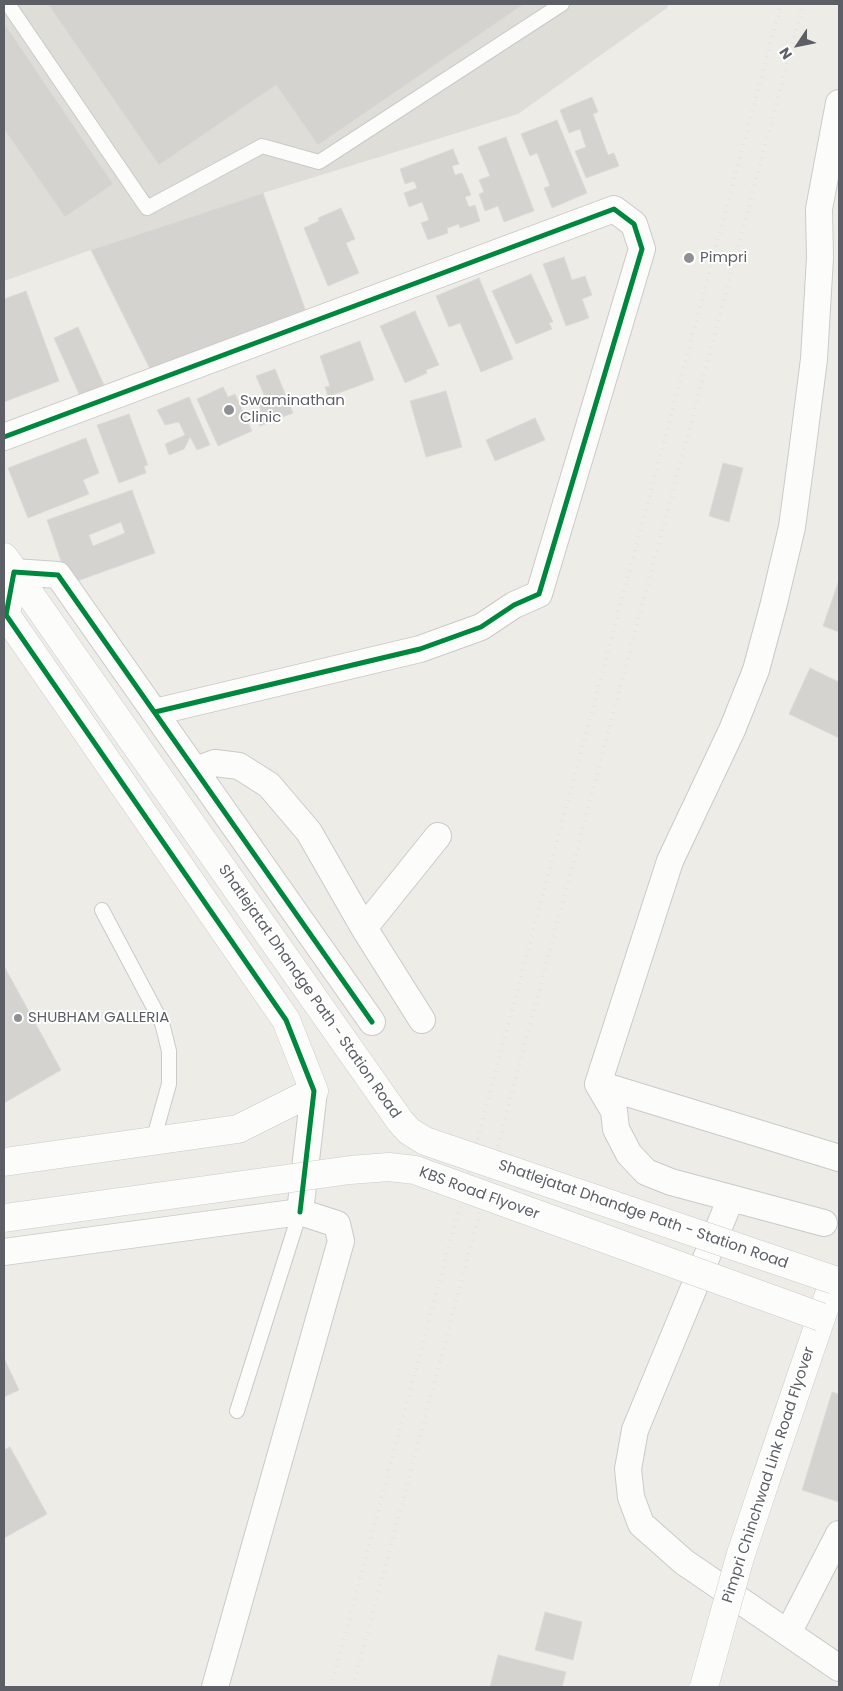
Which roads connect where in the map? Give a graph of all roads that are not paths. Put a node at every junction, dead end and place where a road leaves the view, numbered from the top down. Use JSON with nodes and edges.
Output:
{"nodes":[{"id":1,"x":8,"y":4,"type":"edge"},
{"id":2,"x":562,"y":4,"type":"edge"},
{"id":3,"x":839,"y":103,"type":"edge"},
{"id":4,"x":829,"y":238,"type":"edge"},
{"id":5,"x":4,"y":437,"type":"edge"},
{"id":6,"x":9,"y":564,"type":"edge"},
{"id":7,"x":5,"y":615,"type":"edge"},
{"id":8,"x":154,"y":712,"type":"junction"},
{"id":9,"x":196,"y":770,"type":"junction"},
{"id":10,"x":438,"y":836,"type":"dead end"},
{"id":11,"x":102,"y":910,"type":"dead end"},
{"id":12,"x":364,"y":928,"type":"junction"},
{"id":13,"x":422,"y":1020,"type":"dead end"},
{"id":14,"x":372,"y":1022,"type":"dead end"},
{"id":15,"x":598,"y":1084,"type":"junction"},
{"id":16,"x":314,"y":1091,"type":"junction"},
{"id":17,"x":153,"y":1141,"type":"junction"},
{"id":18,"x":839,"y":1158,"type":"edge"},
{"id":19,"x":4,"y":1162,"type":"edge"},
{"id":20,"x":731,"y":1198,"type":"junction"},
{"id":21,"x":300,"y":1212,"type":"junction"},
{"id":22,"x":4,"y":1218,"type":"edge"},
{"id":23,"x":824,"y":1223,"type":"dead end"},
{"id":24,"x":4,"y":1252,"type":"edge"},
{"id":25,"x":836,"y":1272,"type":"edge"},
{"id":26,"x":821,"y":1317,"type":"junction"},
{"id":27,"x":237,"y":1412,"type":"dead end"},
{"id":28,"x":839,"y":1534,"type":"edge"},
{"id":29,"x":788,"y":1633,"type":"junction"},
{"id":30,"x":839,"y":1668,"type":"edge"},
{"id":31,"x":215,"y":1687,"type":"edge"},
{"id":32,"x":704,"y":1687,"type":"edge"}],
"edges":[{"from":1,"to":2,"type":"lane"},
{"from":3,"to":4,"type":"street"},
{"from":4,"to":15,"type":"street"},
{"from":5,"to":8,"type":"street"},
{"from":6,"to":7,"type":"main road"},
{"from":6,"to":8,"type":"street"},
{"from":6,"to":25,"type":"main road","name":"Shatlejatat Dhandge Path - Station Road","bridge":true},
{"from":7,"to":16,"type":"main road"},
{"from":8,"to":9,"type":"street"},
{"from":9,"to":12,"type":"street"},
{"from":9,"to":14,"type":"street"},
{"from":10,"to":12,"type":"street"},
{"from":11,"to":17,"type":"lane"},
{"from":12,"to":13,"type":"street"},
{"from":15,"to":18,"type":"street"},
{"from":15,"to":20,"type":"street"},
{"from":16,"to":17,"type":"main road"},
{"from":16,"to":21,"type":"street"},
{"from":17,"to":19,"type":"main road"},
{"from":20,"to":23,"type":"street"},
{"from":20,"to":29,"type":"street"},
{"from":21,"to":24,"type":"street"},
{"from":21,"to":27,"type":"lane"},
{"from":21,"to":31,"type":"street"},
{"from":22,"to":26,"type":"main road","name":"KBS Road Flyover","bridge":true},
{"from":25,"to":26,"type":"main road","name":"Pimpri Chinchwad Link Road Flyover"},
{"from":26,"to":32,"type":"main road","name":"Pimpri Chinchwad Link Road Flyover","bridge":true},
{"from":28,"to":29,"type":"street"},
{"from":29,"to":30,"type":"street"}]}
